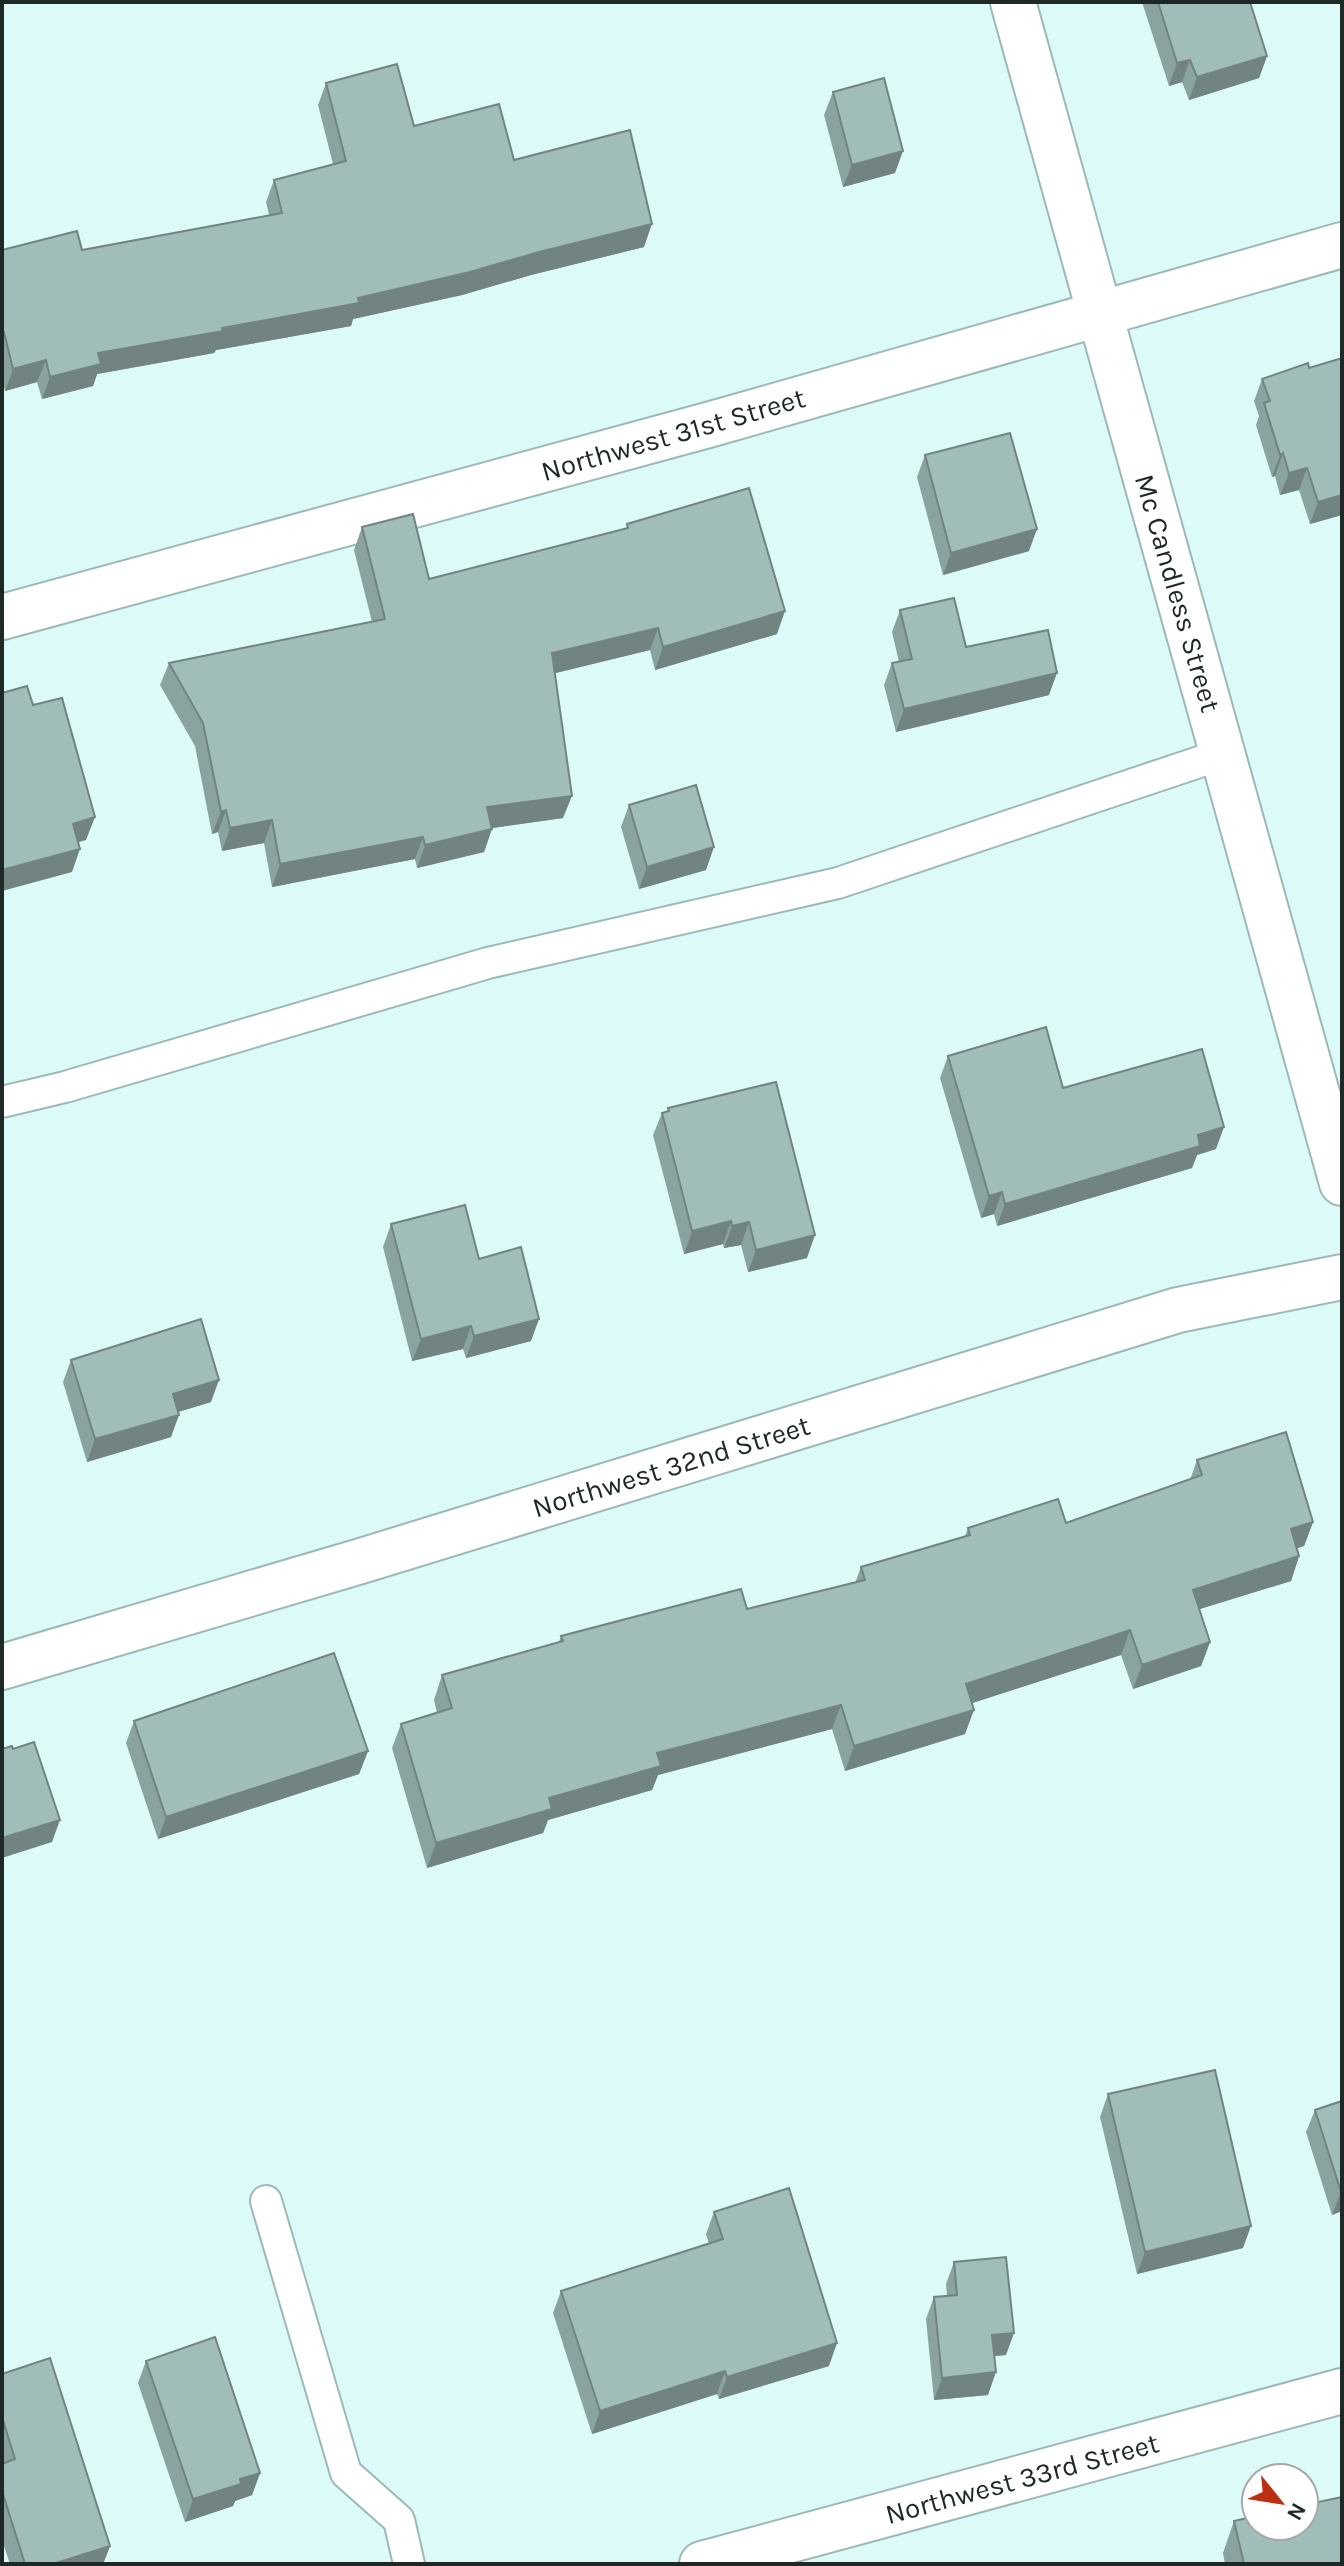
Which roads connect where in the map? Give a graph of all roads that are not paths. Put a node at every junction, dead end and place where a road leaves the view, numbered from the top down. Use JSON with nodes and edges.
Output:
{"nodes":[{"id":1,"x":1013,"y":2,"type":"edge"},
{"id":2,"x":1342,"y":245,"type":"edge"},
{"id":3,"x":1099,"y":313,"type":"junction"},
{"id":4,"x":2,"y":617,"type":"edge"},
{"id":5,"x":1223,"y":754,"type":"junction"},
{"id":6,"x":2,"y":1102,"type":"edge"},
{"id":7,"x":1342,"y":1183,"type":"edge"},
{"id":8,"x":1342,"y":1277,"type":"edge"},
{"id":9,"x":2,"y":1667,"type":"edge"},
{"id":10,"x":266,"y":2201,"type":"dead end"},
{"id":11,"x":1342,"y":2391,"type":"edge"},
{"id":12,"x":409,"y":2564,"type":"edge"},
{"id":13,"x":702,"y":2564,"type":"edge"}],
"edges":[{"from":1,"to":3,"type":"street","name":"Mc Candless Street"},
{"from":2,"to":3,"type":"street","name":"Northwest 31st Street"},
{"from":3,"to":4,"type":"street","name":"Northwest 31st Street"},
{"from":3,"to":5,"type":"street","name":"Mc Candless Street"},
{"from":5,"to":6,"type":"lane"},
{"from":5,"to":7,"type":"street","name":"Mc Candless Street"},
{"from":8,"to":9,"type":"street","name":"Northwest 32nd Street"},
{"from":10,"to":12,"type":"lane"},
{"from":11,"to":13,"type":"street","name":"Northwest 33rd Street"}]}
